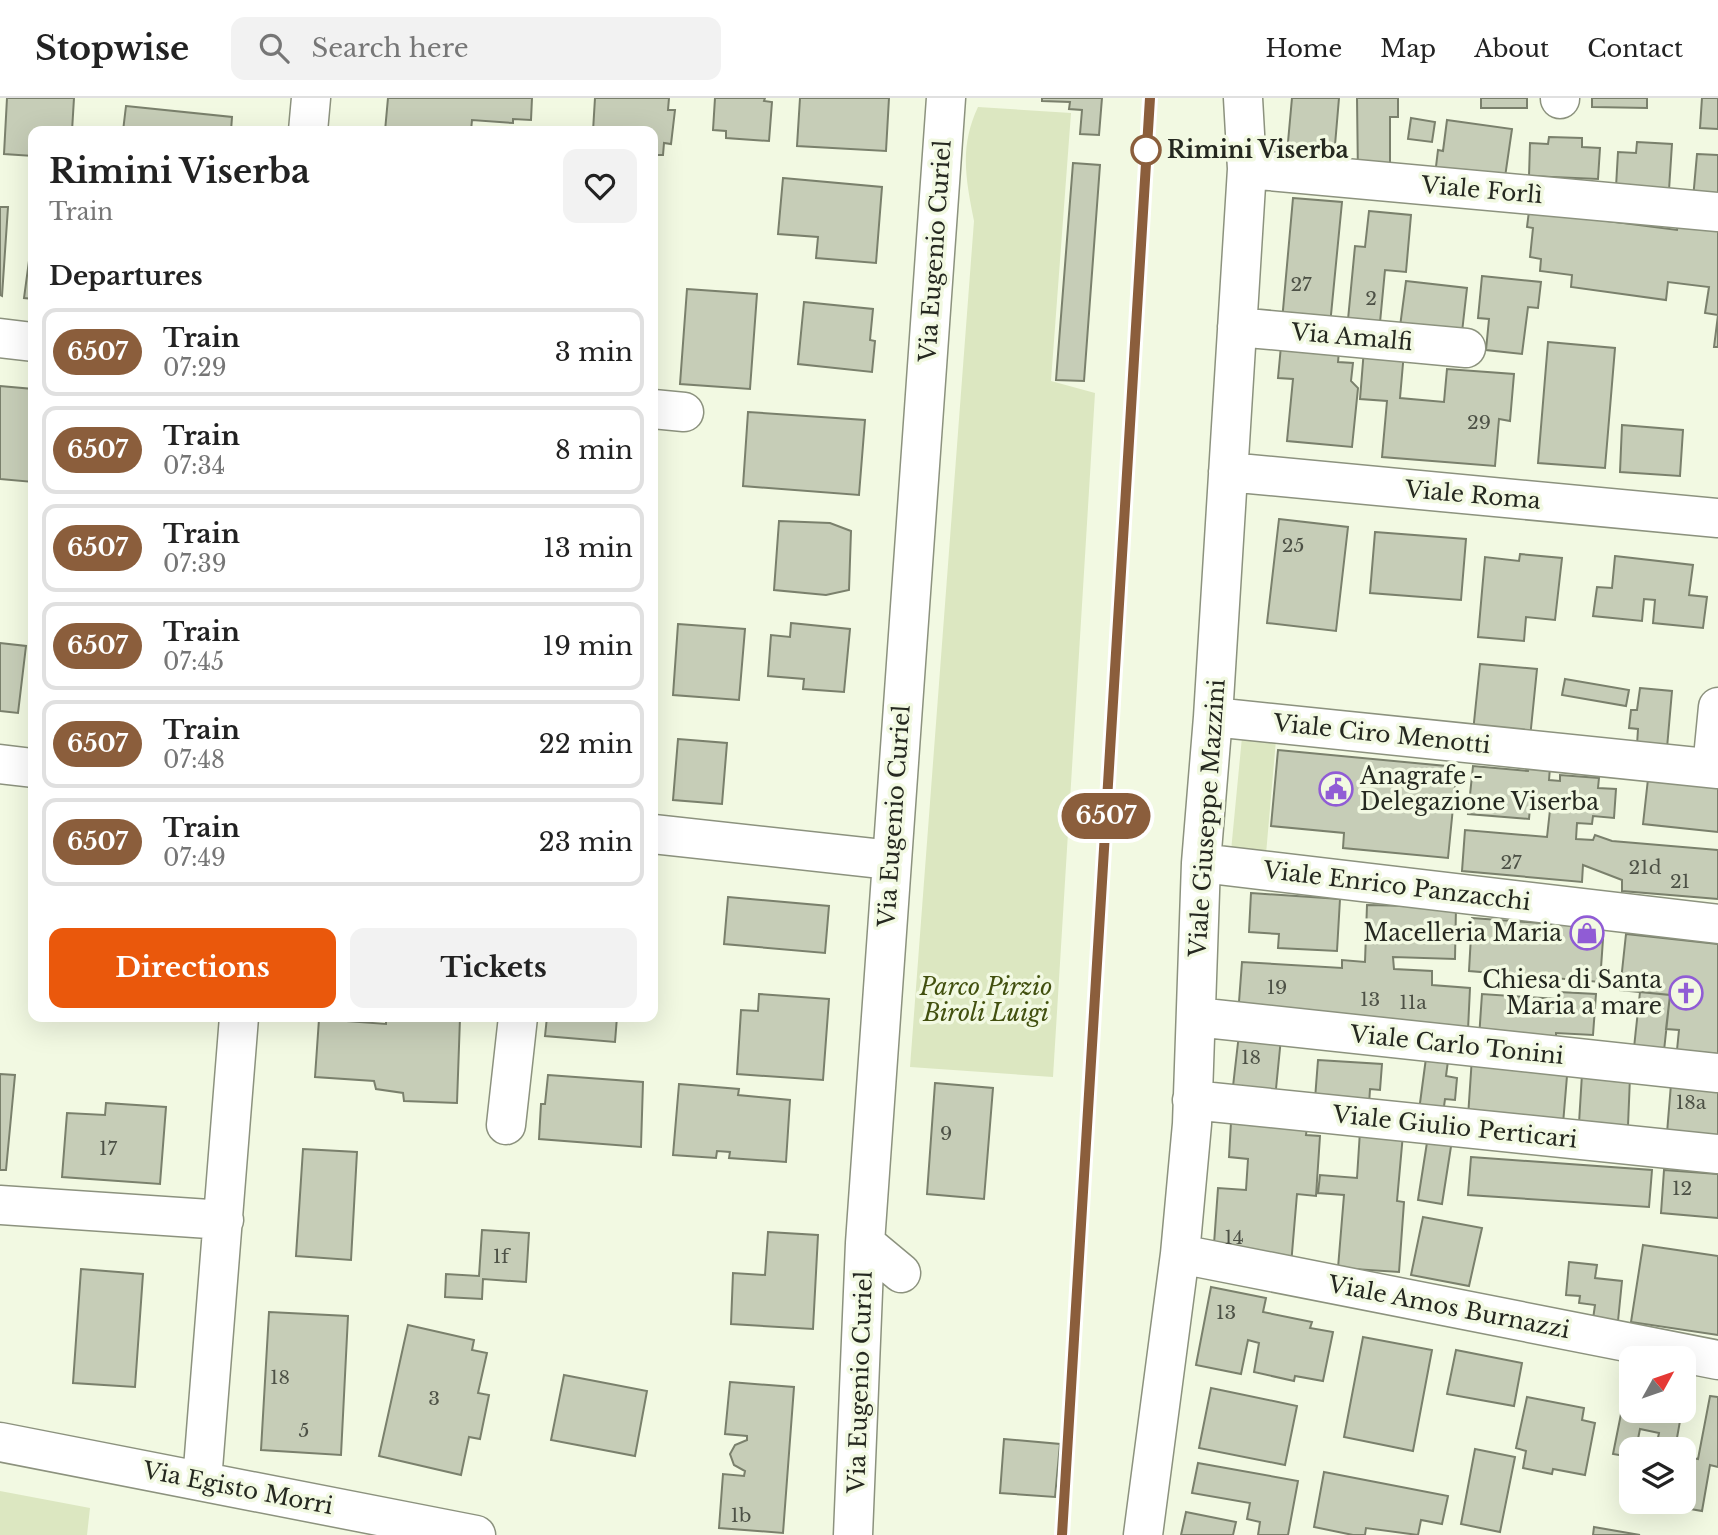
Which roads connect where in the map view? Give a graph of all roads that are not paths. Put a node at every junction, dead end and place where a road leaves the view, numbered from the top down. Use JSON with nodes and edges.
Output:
{"nodes":[{"id":1,"x":311,"y":98,"type":"edge"},
{"id":2,"x":946,"y":98,"type":"edge"},
{"id":3,"x":1243,"y":98,"type":"edge"},
{"id":4,"x":308,"y":126,"type":"edge"},
{"id":5,"x":1247,"y":169,"type":"junction"},
{"id":6,"x":1718,"y":212,"type":"edge"},
{"id":7,"x":1237,"y":327,"type":"junction"},
{"id":8,"x":0,"y":338,"type":"edge"},
{"id":9,"x":28,"y":341,"type":"edge"},
{"id":10,"x":1466,"y":348,"type":"dead end"},
{"id":11,"x":1228,"y":472,"type":"junction"},
{"id":12,"x":1718,"y":518,"type":"edge"},
{"id":13,"x":1718,"y":707,"type":"edge"},
{"id":14,"x":1213,"y":717,"type":"junction"},
{"id":15,"x":0,"y":764,"type":"edge"},
{"id":16,"x":28,"y":767,"type":"edge"},
{"id":17,"x":1715,"y":768,"type":"edge"},
{"id":18,"x":658,"y":835,"type":"edge"},
{"id":19,"x":891,"y":860,"type":"junction"},
{"id":20,"x":1201,"y":863,"type":"junction"},
{"id":21,"x":1718,"y":924,"type":"edge"},
{"id":22,"x":1196,"y":1017,"type":"junction"},
{"id":23,"x":239,"y":1022,"type":"edge"},
{"id":24,"x":517,"y":1022,"type":"edge"},
{"id":25,"x":1718,"y":1073,"type":"edge"},
{"id":26,"x":1192,"y":1100,"type":"junction"},
{"id":27,"x":506,"y":1125,"type":"dead end"},
{"id":28,"x":1718,"y":1154,"type":"edge"},
{"id":29,"x":0,"y":1205,"type":"edge"},
{"id":30,"x":224,"y":1220,"type":"junction"},
{"id":31,"x":865,"y":1243,"type":"junction"},
{"id":32,"x":1180,"y":1255,"type":"junction"},
{"id":33,"x":901,"y":1273,"type":"dead end"},
{"id":34,"x":1718,"y":1360,"type":"edge"},
{"id":35,"x":0,"y":1442,"type":"edge"},
{"id":36,"x":202,"y":1481,"type":"junction"},
{"id":37,"x":476,"y":1535,"type":"edge"},
{"id":38,"x":853,"y":1535,"type":"edge"},
{"id":39,"x":1143,"y":1535,"type":"edge"}],
"edges":[{"from":1,"to":4,"type":"street"},
{"from":2,"to":19,"type":"street","name":"Via Eugenio Curiel"},
{"from":3,"to":5,"type":"street","name":"Viale Giuseppe Mazzini"},
{"from":5,"to":6,"type":"street","name":"Viale Forlì"},
{"from":5,"to":7,"type":"street","name":"Viale Giuseppe Mazzini"},
{"from":7,"to":10,"type":"street","name":"Via Amalfi"},
{"from":7,"to":11,"type":"street","name":"Viale Giuseppe Mazzini"},
{"from":8,"to":9,"type":"street"},
{"from":11,"to":12,"type":"street","name":"Viale Roma"},
{"from":11,"to":14,"type":"street","name":"Viale Giuseppe Mazzini"},
{"from":13,"to":17,"type":"street"},
{"from":14,"to":17,"type":"street","name":"Viale Ciro Menotti"},
{"from":14,"to":20,"type":"street","name":"Viale Giuseppe Mazzini"},
{"from":15,"to":16,"type":"street"},
{"from":18,"to":19,"type":"street"},
{"from":19,"to":31,"type":"street","name":"Via Eugenio Curiel"},
{"from":20,"to":21,"type":"street","name":"Viale Enrico Panzacchi"},
{"from":20,"to":22,"type":"street","name":"Viale Giuseppe Mazzini"},
{"from":22,"to":25,"type":"street","name":"Viale Carlo Tonini"},
{"from":22,"to":26,"type":"street","name":"Viale Giuseppe Mazzini"},
{"from":23,"to":30,"type":"street"},
{"from":24,"to":27,"type":"street"},
{"from":26,"to":28,"type":"street","name":"Viale Giulio Perticari"},
{"from":26,"to":32,"type":"street","name":"Viale Giuseppe Mazzini"},
{"from":29,"to":30,"type":"street"},
{"from":30,"to":36,"type":"street"},
{"from":31,"to":33,"type":"street"},
{"from":31,"to":38,"type":"street","name":"Via Eugenio Curiel"},
{"from":32,"to":34,"type":"street","name":"Viale Amos Burnazzi"},
{"from":32,"to":39,"type":"street","name":"Viale Giuseppe Mazzini"},
{"from":35,"to":36,"type":"street","name":"Via Egisto Morri"},
{"from":36,"to":37,"type":"street","name":"Via Egisto Morri"}]}
